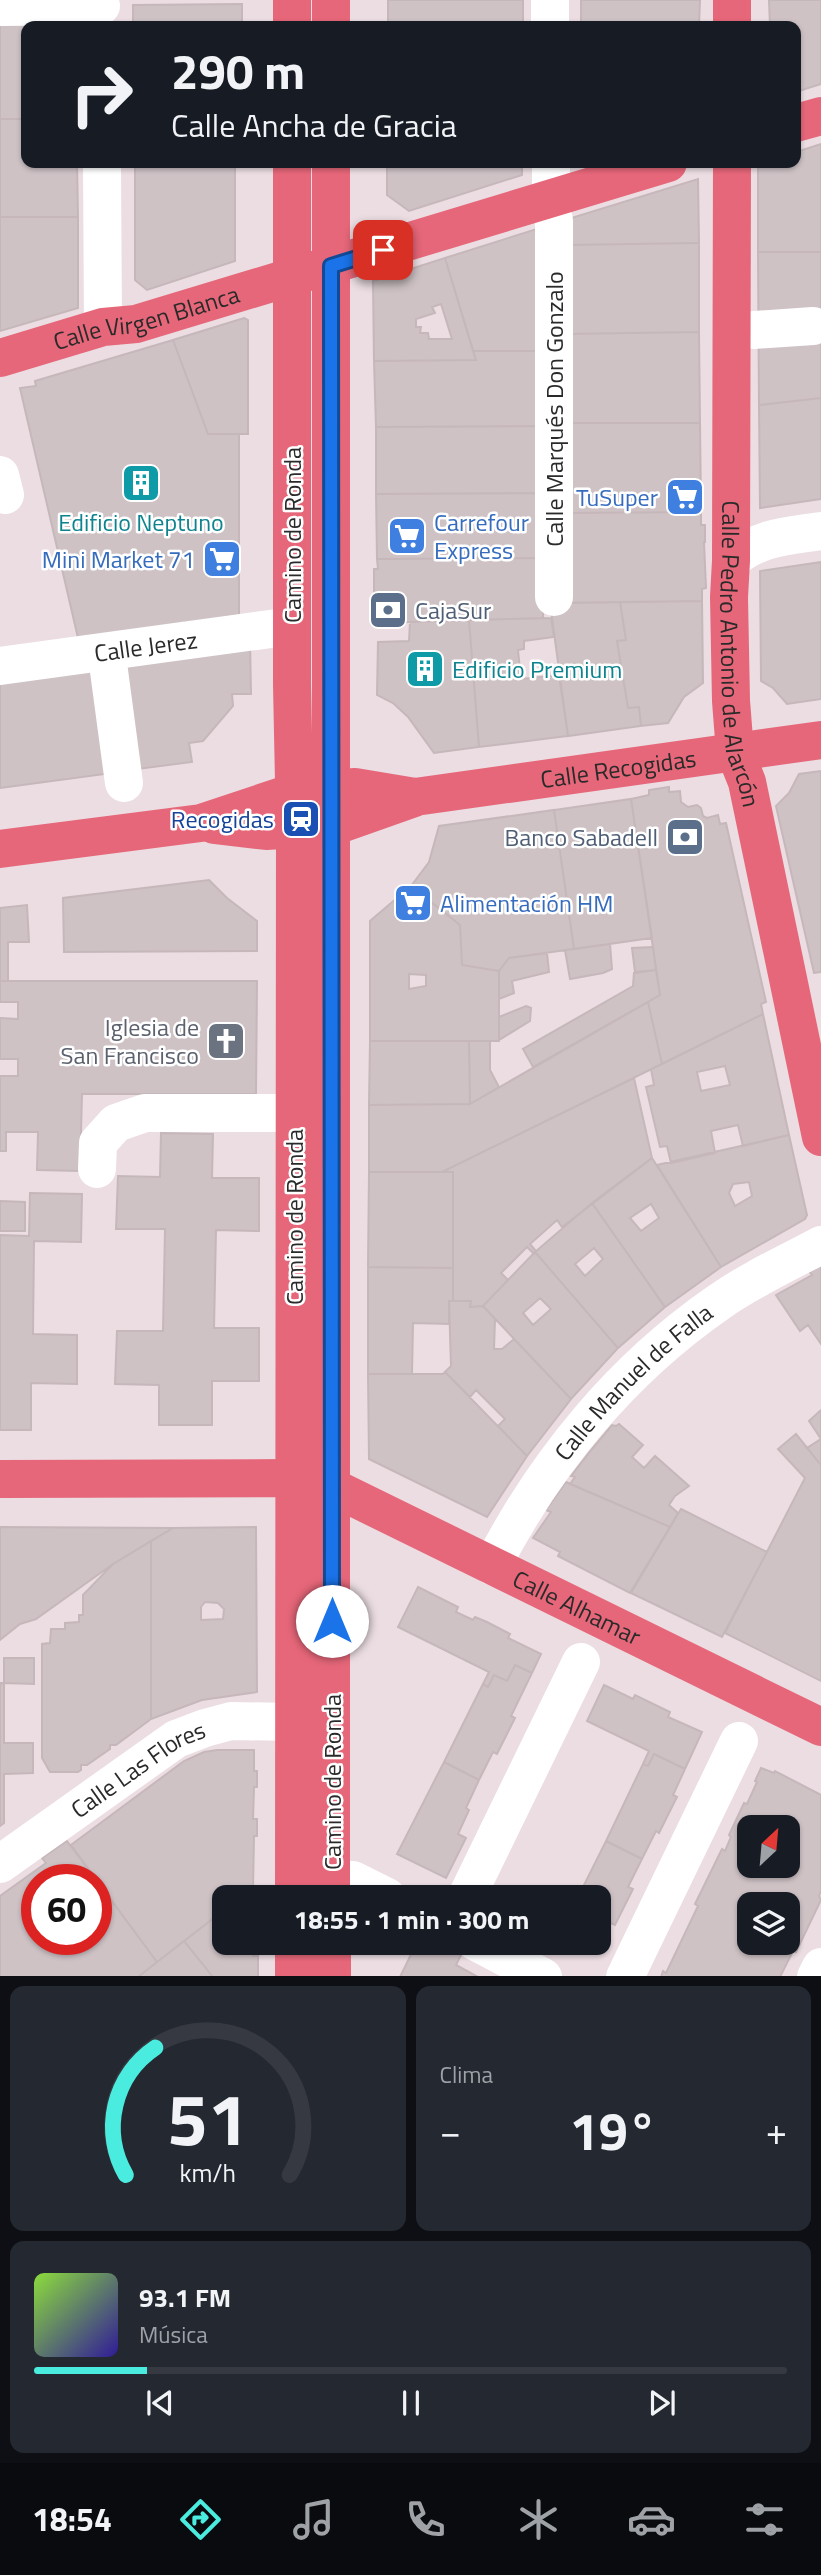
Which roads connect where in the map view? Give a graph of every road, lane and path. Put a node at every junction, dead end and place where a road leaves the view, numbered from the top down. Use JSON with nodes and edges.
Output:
{"nodes":[{"id":1,"x":292,"y":0,"type":"edge"},
{"id":2,"x":331,"y":0,"type":"edge"},
{"id":3,"x":550,"y":0,"type":"edge"},
{"id":4,"x":732,"y":0,"type":"edge"},
{"id":5,"x":0,"y":6,"type":"edge"},
{"id":6,"x":101,"y":11,"type":"edge"},
{"id":7,"x":292,"y":21,"type":"edge"},
{"id":8,"x":331,"y":21,"type":"edge"},
{"id":9,"x":550,"y":21,"type":"edge"},
{"id":10,"x":732,"y":21,"type":"edge"},
{"id":11,"x":821,"y":116,"type":"edge"},
{"id":12,"x":801,"y":122,"type":"edge"},
{"id":13,"x":102,"y":168,"type":"edge"},
{"id":14,"x":292,"y":168,"type":"edge"},
{"id":15,"x":331,"y":168,"type":"edge"},
{"id":16,"x":649,"y":168,"type":"edge"},
{"id":17,"x":732,"y":168,"type":"edge"},
{"id":18,"x":552,"y":194,"type":"edge"},
{"id":19,"x":331,"y":266,"type":"junction"},
{"id":20,"x":292,"y":278,"type":"junction"},
{"id":21,"x":813,"y":326,"type":"dead end"},
{"id":22,"x":103,"y":327,"type":"junction"},
{"id":23,"x":754,"y":330,"type":"dead end"},
{"id":24,"x":0,"y":358,"type":"edge"},
{"id":25,"x":821,"y":531,"type":"edge"},
{"id":26,"x":732,"y":561,"type":"junction"},
{"id":27,"x":554,"y":597,"type":"dead end"},
{"id":28,"x":292,"y":626,"type":"junction"},
{"id":29,"x":107,"y":656,"type":"dead end"},
{"id":30,"x":0,"y":666,"type":"edge"},
{"id":31,"x":332,"y":730,"type":"junction"},
{"id":32,"x":821,"y":740,"type":"edge"},
{"id":33,"x":735,"y":752,"type":"junction"},
{"id":34,"x":124,"y":783,"type":"dead end"},
{"id":35,"x":333,"y":788,"type":"junction"},
{"id":36,"x":294,"y":792,"type":"junction"},
{"id":37,"x":400,"y":794,"type":"junction"},
{"id":38,"x":201,"y":823,"type":"junction"},
{"id":39,"x":314,"y":829,"type":"junction"},
{"id":40,"x":0,"y":849,"type":"edge"},
{"id":41,"x":294,"y":1113,"type":"junction"},
{"id":42,"x":821,"y":1137,"type":"edge"},
{"id":43,"x":97,"y":1169,"type":"dead end"},
{"id":44,"x":821,"y":1245,"type":"edge"},
{"id":45,"x":294,"y":1478,"type":"junction"},
{"id":46,"x":0,"y":1479,"type":"edge"},
{"id":47,"x":332,"y":1487,"type":"junction"},
{"id":48,"x":492,"y":1566,"type":"junction"},
{"id":49,"x":581,"y":1662,"type":"dead end"},
{"id":50,"x":294,"y":1722,"type":"junction"},
{"id":51,"x":821,"y":1727,"type":"edge"},
{"id":52,"x":739,"y":1741,"type":"dead end"},
{"id":53,"x":0,"y":1864,"type":"edge"},
{"id":54,"x":293,"y":1885,"type":"edge"},
{"id":55,"x":331,"y":1885,"type":"edge"},
{"id":56,"x":341,"y":1885,"type":"edge"},
{"id":57,"x":363,"y":1885,"type":"edge"},
{"id":58,"x":472,"y":1885,"type":"edge"},
{"id":59,"x":294,"y":1955,"type":"edge"},
{"id":60,"x":332,"y":1955,"type":"edge"},
{"id":61,"x":502,"y":1955,"type":"edge"},
{"id":62,"x":821,"y":1967,"type":"edge"},
{"id":63,"x":294,"y":1976,"type":"edge"},
{"id":64,"x":332,"y":1976,"type":"edge"},
{"id":65,"x":543,"y":1976,"type":"edge"},
{"id":66,"x":625,"y":1976,"type":"edge"},
{"id":67,"x":816,"y":1976,"type":"edge"}],
"edges":[{"from":1,"to":7,"type":"main road"},
{"from":2,"to":8,"type":"main road"},
{"from":3,"to":9,"type":"street"},
{"from":4,"to":10,"type":"main road"},
{"from":5,"to":6,"type":"street"},
{"from":11,"to":12,"type":"main road"},
{"from":13,"to":22,"type":"street"},
{"from":14,"to":20,"type":"main road","name":"Camino de Ronda"},
{"from":15,"to":19,"type":"main road","name":"Camino de Ronda"},
{"from":16,"to":18,"type":"main road"},
{"from":17,"to":26,"type":"main road","name":"Calle Pedro Antonio de Alarcón"},
{"from":18,"to":19,"type":"main road"},
{"from":18,"to":27,"type":"street","name":"Calle Marqués Don Gonzalo"},
{"from":19,"to":20,"type":"main road"},
{"from":19,"to":31,"type":"main road","name":"Camino de Ronda"},
{"from":20,"to":22,"type":"main road","name":"Calle Virgen Blanca"},
{"from":20,"to":28,"type":"main road","name":"Camino de Ronda"},
{"from":21,"to":23,"type":"street"},
{"from":22,"to":24,"type":"main road","name":"Calle Virgen Blanca"},
{"from":25,"to":26,"type":"street"},
{"from":26,"to":33,"type":"main road","name":"Calle Pedro Antonio de Alarcón"},
{"from":28,"to":30,"type":"street","name":"Calle Jerez"},
{"from":28,"to":36,"type":"main road","name":"Camino de Ronda"},
{"from":29,"to":34,"type":"street"},
{"from":31,"to":35,"type":"main road","name":"Camino de Ronda"},
{"from":31,"to":37,"type":"main road"},
{"from":32,"to":33,"type":"main road","name":"Calle Recogidas"},
{"from":33,"to":37,"type":"main road","name":"Calle Recogidas"},
{"from":33,"to":42,"type":"main road","name":"Calle Pedro Antonio de Alarcón"},
{"from":35,"to":36,"type":"main road"},
{"from":35,"to":37,"type":"main road","name":"Calle Recogidas"},
{"from":35,"to":39,"type":"main road","name":"Camino de Ronda"},
{"from":36,"to":38,"type":"main road"},
{"from":36,"to":39,"type":"main road","name":"Camino de Ronda"},
{"from":37,"to":39,"type":"main road","name":"Calle Recogidas"},
{"from":38,"to":39,"type":"main road","name":"Calle Recogidas"},
{"from":38,"to":40,"type":"main road"},
{"from":39,"to":41,"type":"main road","name":"Camino de Ronda"},
{"from":39,"to":47,"type":"main road","name":"Camino de Ronda"},
{"from":41,"to":43,"type":"street"},
{"from":41,"to":45,"type":"main road","name":"Camino de Ronda"},
{"from":44,"to":48,"type":"street","name":"Calle Manuel de Falla"},
{"from":45,"to":46,"type":"main road","name":"Calle Alhamar"},
{"from":45,"to":47,"type":"main road","name":"Calle Alhamar"},
{"from":45,"to":50,"type":"main road","name":"Camino de Ronda"},
{"from":47,"to":48,"type":"main road","name":"Calle Alhamar"},
{"from":47,"to":55,"type":"main road","name":"Camino de Ronda"},
{"from":48,"to":51,"type":"main road","name":"Calle Alhamar"},
{"from":49,"to":58,"type":"street"},
{"from":50,"to":53,"type":"street","name":"Calle Las Flores"},
{"from":50,"to":54,"type":"main road","name":"Camino de Ronda"},
{"from":52,"to":66,"type":"street"},
{"from":56,"to":57,"type":"street"},
{"from":59,"to":63,"type":"main road"},
{"from":60,"to":64,"type":"main road"},
{"from":61,"to":65,"type":"street"},
{"from":62,"to":67,"type":"street"}]}
